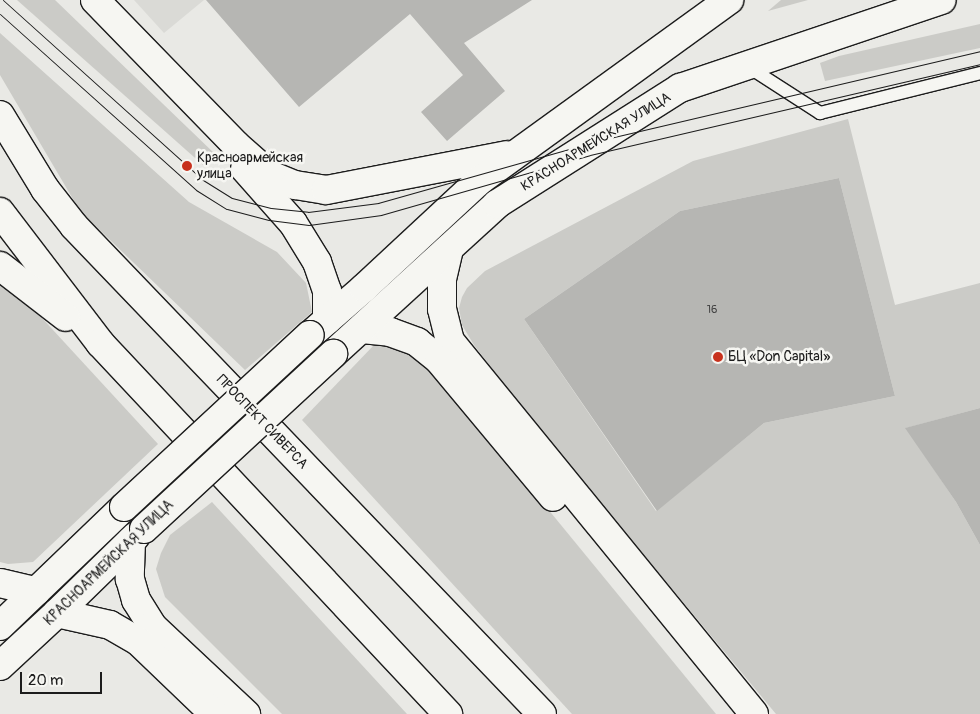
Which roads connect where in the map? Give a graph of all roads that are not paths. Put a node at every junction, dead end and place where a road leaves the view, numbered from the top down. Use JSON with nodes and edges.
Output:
{"nodes":[{"id":1,"x":76,"y":0,"type":"edge"},
{"id":2,"x":95,"y":0,"type":"edge"},
{"id":3,"x":729,"y":0,"type":"edge"},
{"id":4,"x":942,"y":0,"type":"edge"},
{"id":5,"x":747,"y":66,"type":"junction"},
{"id":6,"x":980,"y":73,"type":"edge"},
{"id":7,"x":0,"y":115,"type":"edge"},
{"id":8,"x":518,"y":152,"type":"junction"},
{"id":9,"x":0,"y":212,"type":"edge"},
{"id":10,"x":449,"y":249,"type":"junction"},
{"id":11,"x":0,"y":266,"type":"edge"},
{"id":12,"x":319,"y":328,"type":"junction"},
{"id":13,"x":362,"y":329,"type":"junction"},
{"id":14,"x":100,"y":343,"type":"junction"},
{"id":15,"x":138,"y":535,"type":"junction"},
{"id":16,"x":0,"y":583,"type":"edge"},
{"id":17,"x":36,"y":590,"type":"junction"},
{"id":18,"x":57,"y":613,"type":"junction"},
{"id":19,"x":0,"y":626,"type":"edge"},
{"id":20,"x":0,"y":666,"type":"edge"},
{"id":21,"x":214,"y":714,"type":"edge"},
{"id":22,"x":246,"y":714,"type":"edge"},
{"id":23,"x":448,"y":714,"type":"edge"},
{"id":24,"x":542,"y":714,"type":"edge"},
{"id":25,"x":734,"y":714,"type":"edge"},
{"id":26,"x":754,"y":714,"type":"edge"}],
"edges":[{"from":1,"to":12,"type":"main road"},
{"from":2,"to":8,"type":"main road"},
{"from":3,"to":8,"type":"main road","name":"КРАСНОАРМЕЙСКАЯ УЛИЦА"},
{"from":4,"to":5,"type":"main road","name":"КРАСНОАРМЕЙСКАЯ УЛИЦА"},
{"from":5,"to":6,"type":"lane"},
{"from":5,"to":10,"type":"main road","name":"КРАСНОАРМЕЙСКАЯ УЛИЦА"},
{"from":7,"to":24,"type":"main road","name":"ПРОСПЕКТ СИВЕРСА"},
{"from":8,"to":12,"type":"main road","name":"КРАСНОАРМЕЙСКАЯ УЛИЦА"},
{"from":9,"to":14,"type":"main road"},
{"from":10,"to":13,"type":"main road","name":"КРАСНОАРМЕЙСКАЯ УЛИЦА"},
{"from":10,"to":26,"type":"main road"},
{"from":11,"to":14,"type":"main road"},
{"from":12,"to":17,"type":"main road","name":"КРАСНОАРМЕЙСКАЯ УЛИЦА","bridge":true},
{"from":13,"to":15,"type":"main road","name":"КРАСНОАРМЕЙСКАЯ УЛИЦА","bridge":true},
{"from":13,"to":25,"type":"main road"},
{"from":14,"to":23,"type":"main road"},
{"from":15,"to":18,"type":"main road","name":"КРАСНОАРМЕЙСКАЯ УЛИЦА"},
{"from":15,"to":22,"type":"main road"},
{"from":16,"to":17,"type":"main road"},
{"from":17,"to":19,"type":"main road","name":"КРАСНОАРМЕЙСКАЯ УЛИЦА"},
{"from":18,"to":20,"type":"main road","name":"КРАСНОАРМЕЙСКАЯ УЛИЦА"},
{"from":18,"to":21,"type":"main road"}]}
